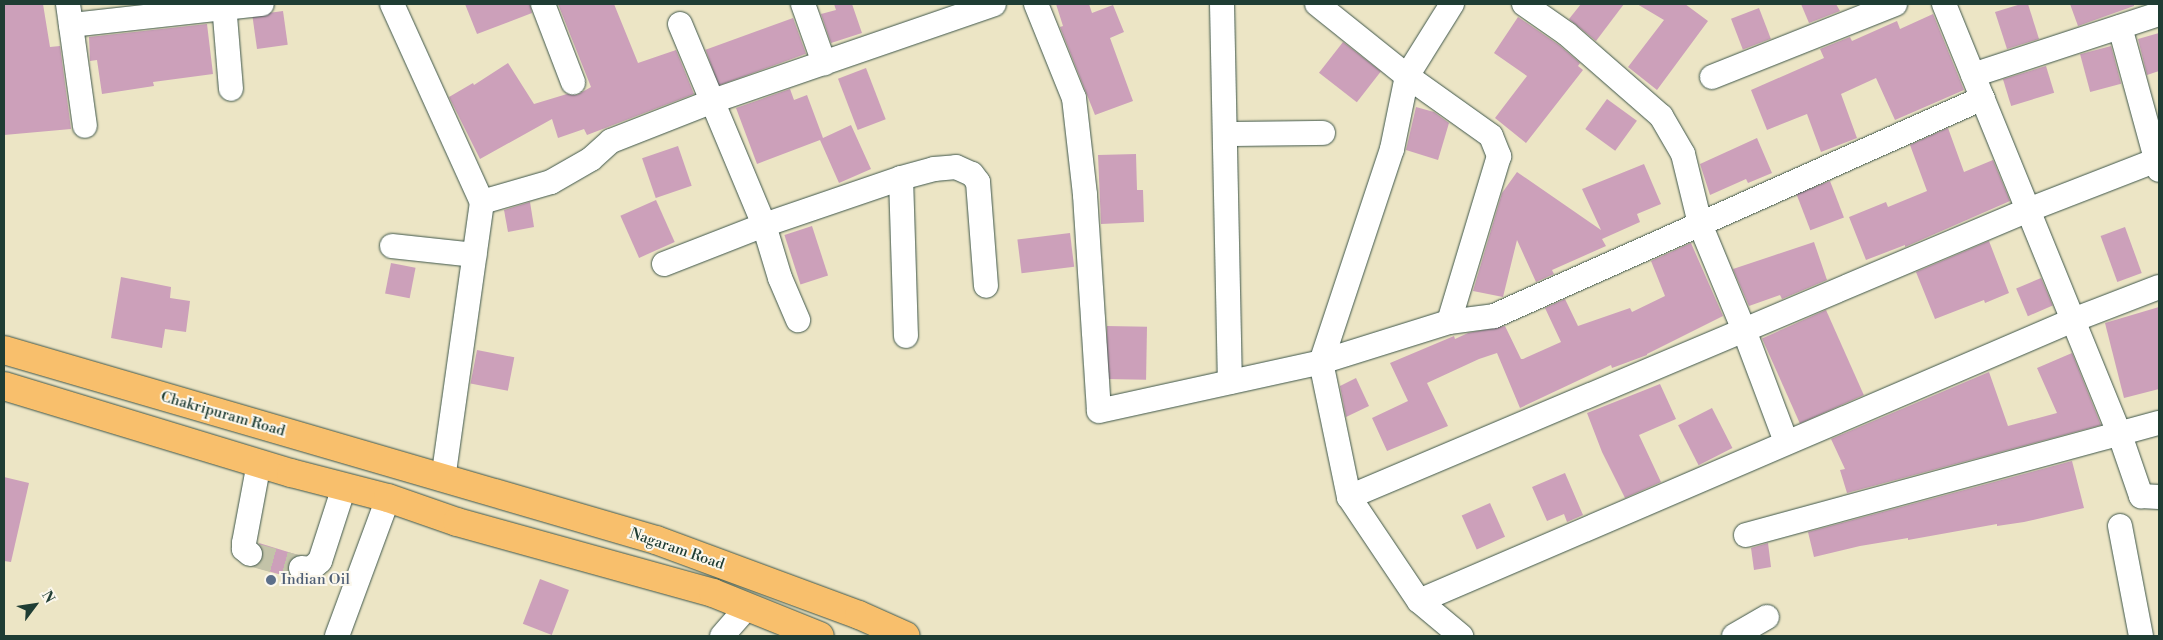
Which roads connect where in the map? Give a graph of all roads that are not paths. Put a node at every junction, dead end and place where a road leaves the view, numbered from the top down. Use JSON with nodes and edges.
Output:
{"nodes":[{"id":1,"x":262,"y":4,"type":"edge"},
{"id":2,"x":392,"y":4,"type":"edge"},
{"id":3,"x":543,"y":4,"type":"edge"},
{"id":4,"x":803,"y":4,"type":"edge"},
{"id":5,"x":994,"y":4,"type":"edge"},
{"id":6,"x":1036,"y":4,"type":"edge"},
{"id":7,"x":1222,"y":4,"type":"edge"},
{"id":8,"x":1318,"y":4,"type":"edge"},
{"id":9,"x":1452,"y":4,"type":"edge"},
{"id":10,"x":1524,"y":4,"type":"edge"},
{"id":11,"x":1895,"y":4,"type":"edge"},
{"id":12,"x":1944,"y":4,"type":"edge"},
{"id":13,"x":224,"y":6,"type":"edge"},
{"id":14,"x":70,"y":14,"type":"edge"},
{"id":15,"x":2159,"y":14,"type":"edge"},
{"id":16,"x":680,"y":24,"type":"dead end"},
{"id":17,"x":2120,"y":27,"type":"junction"},
{"id":18,"x":824,"y":62,"type":"junction"},
{"id":19,"x":1974,"y":75,"type":"junction"},
{"id":20,"x":1407,"y":76,"type":"junction"},
{"id":21,"x":1712,"y":77,"type":"dead end"},
{"id":22,"x":573,"y":82,"type":"dead end"},
{"id":23,"x":231,"y":89,"type":"dead end"},
{"id":24,"x":1983,"y":98,"type":"junction"},
{"id":25,"x":713,"y":101,"type":"junction"},
{"id":26,"x":85,"y":126,"type":"dead end"},
{"id":27,"x":1323,"y":132,"type":"dead end"},
{"id":28,"x":1225,"y":134,"type":"junction"},
{"id":29,"x":2158,"y":165,"type":"edge"},
{"id":30,"x":901,"y":178,"type":"junction"},
{"id":31,"x":482,"y":202,"type":"junction"},
{"id":32,"x":2028,"y":210,"type":"junction"},
{"id":33,"x":1700,"y":224,"type":"junction"},
{"id":34,"x":764,"y":225,"type":"junction"},
{"id":35,"x":392,"y":246,"type":"dead end"},
{"id":36,"x":474,"y":255,"type":"junction"},
{"id":37,"x":664,"y":264,"type":"dead end"},
{"id":38,"x":986,"y":286,"type":"dead end"},
{"id":39,"x":2159,"y":287,"type":"edge"},
{"id":40,"x":798,"y":320,"type":"dead end"},
{"id":41,"x":2073,"y":320,"type":"junction"},
{"id":42,"x":1449,"y":322,"type":"junction"},
{"id":43,"x":1744,"y":330,"type":"junction"},
{"id":44,"x":906,"y":336,"type":"dead end"},
{"id":45,"x":4,"y":350,"type":"edge"},
{"id":46,"x":1321,"y":362,"type":"junction"},
{"id":47,"x":1230,"y":382,"type":"junction"},
{"id":48,"x":4,"y":386,"type":"edge"},
{"id":49,"x":2159,"y":423,"type":"edge"},
{"id":50,"x":2120,"y":434,"type":"junction"},
{"id":51,"x":1786,"y":442,"type":"junction"},
{"id":52,"x":259,"y":464,"type":"junction"},
{"id":53,"x":442,"y":479,"type":"junction"},
{"id":54,"x":344,"y":487,"type":"junction"},
{"id":55,"x":1349,"y":497,"type":"junction"},
{"id":56,"x":2159,"y":497,"type":"edge"},
{"id":57,"x":388,"y":498,"type":"junction"},
{"id":58,"x":2120,"y":526,"type":"dead end"},
{"id":59,"x":1746,"y":534,"type":"dead end"},
{"id":60,"x":250,"y":554,"type":"dead end"},
{"id":61,"x":301,"y":568,"type":"tunnel mouth"},
{"id":62,"x":1419,"y":601,"type":"junction"},
{"id":63,"x":747,"y":607,"type":"junction"},
{"id":64,"x":1766,"y":617,"type":"dead end"},
{"id":65,"x":337,"y":636,"type":"edge"},
{"id":66,"x":722,"y":636,"type":"edge"},
{"id":67,"x":820,"y":636,"type":"edge"},
{"id":68,"x":906,"y":636,"type":"edge"},
{"id":69,"x":1461,"y":636,"type":"edge"},
{"id":70,"x":1734,"y":636,"type":"edge"},
{"id":71,"x":2141,"y":636,"type":"edge"}],
"edges":[{"from":1,"to":13,"type":"street"},
{"from":2,"to":31,"type":"street"},
{"from":3,"to":22,"type":"street"},
{"from":4,"to":18,"type":"street"},
{"from":5,"to":18,"type":"street"},
{"from":6,"to":47,"type":"street"},
{"from":7,"to":28,"type":"street"},
{"from":8,"to":20,"type":"street"},
{"from":9,"to":20,"type":"street"},
{"from":10,"to":33,"type":"street"},
{"from":11,"to":21,"type":"street"},
{"from":12,"to":19,"type":"street"},
{"from":13,"to":14,"type":"street"},
{"from":13,"to":23,"type":"street"},
{"from":14,"to":26,"type":"street"},
{"from":15,"to":17,"type":"street"},
{"from":16,"to":25,"type":"street"},
{"from":17,"to":19,"type":"street"},
{"from":17,"to":29,"type":"street"},
{"from":18,"to":25,"type":"street"},
{"from":19,"to":24,"type":"street"},
{"from":20,"to":42,"type":"street"},
{"from":20,"to":46,"type":"street"},
{"from":24,"to":32,"type":"street"},
{"from":24,"to":33,"type":"street"},
{"from":25,"to":31,"type":"street"},
{"from":25,"to":34,"type":"street"},
{"from":27,"to":28,"type":"street"},
{"from":28,"to":47,"type":"street"},
{"from":29,"to":32,"type":"street"},
{"from":30,"to":34,"type":"street"},
{"from":30,"to":38,"type":"street"},
{"from":30,"to":44,"type":"street"},
{"from":31,"to":36,"type":"street"},
{"from":32,"to":41,"type":"street"},
{"from":32,"to":43,"type":"street"},
{"from":33,"to":42,"type":"street"},
{"from":33,"to":43,"type":"street"},
{"from":34,"to":37,"type":"street"},
{"from":34,"to":40,"type":"street"},
{"from":35,"to":36,"type":"street"},
{"from":36,"to":53,"type":"street"},
{"from":39,"to":41,"type":"street"},
{"from":41,"to":50,"type":"street"},
{"from":41,"to":51,"type":"street"},
{"from":42,"to":46,"type":"street"},
{"from":43,"to":51,"type":"street"},
{"from":43,"to":55,"type":"street"},
{"from":45,"to":53,"type":"main road","name":"Chakripuram Road"},
{"from":46,"to":47,"type":"street"},
{"from":46,"to":55,"type":"street"},
{"from":48,"to":52,"type":"main road"},
{"from":49,"to":50,"type":"street"},
{"from":50,"to":56,"type":"street"},
{"from":50,"to":59,"type":"street"},
{"from":51,"to":62,"type":"street"},
{"from":52,"to":54,"type":"main road"},
{"from":52,"to":60,"type":"street"},
{"from":53,"to":68,"type":"main road","name":"Nagaram Road"},
{"from":54,"to":57,"type":"main road"},
{"from":54,"to":61,"type":"street"},
{"from":55,"to":62,"type":"street"},
{"from":57,"to":63,"type":"main road","name":"Nagaram Road"},
{"from":57,"to":65,"type":"street"},
{"from":58,"to":71,"type":"street"},
{"from":62,"to":69,"type":"street"},
{"from":63,"to":66,"type":"street"},
{"from":63,"to":67,"type":"main road","name":"Nagaram Road"},
{"from":64,"to":70,"type":"street"}]}
